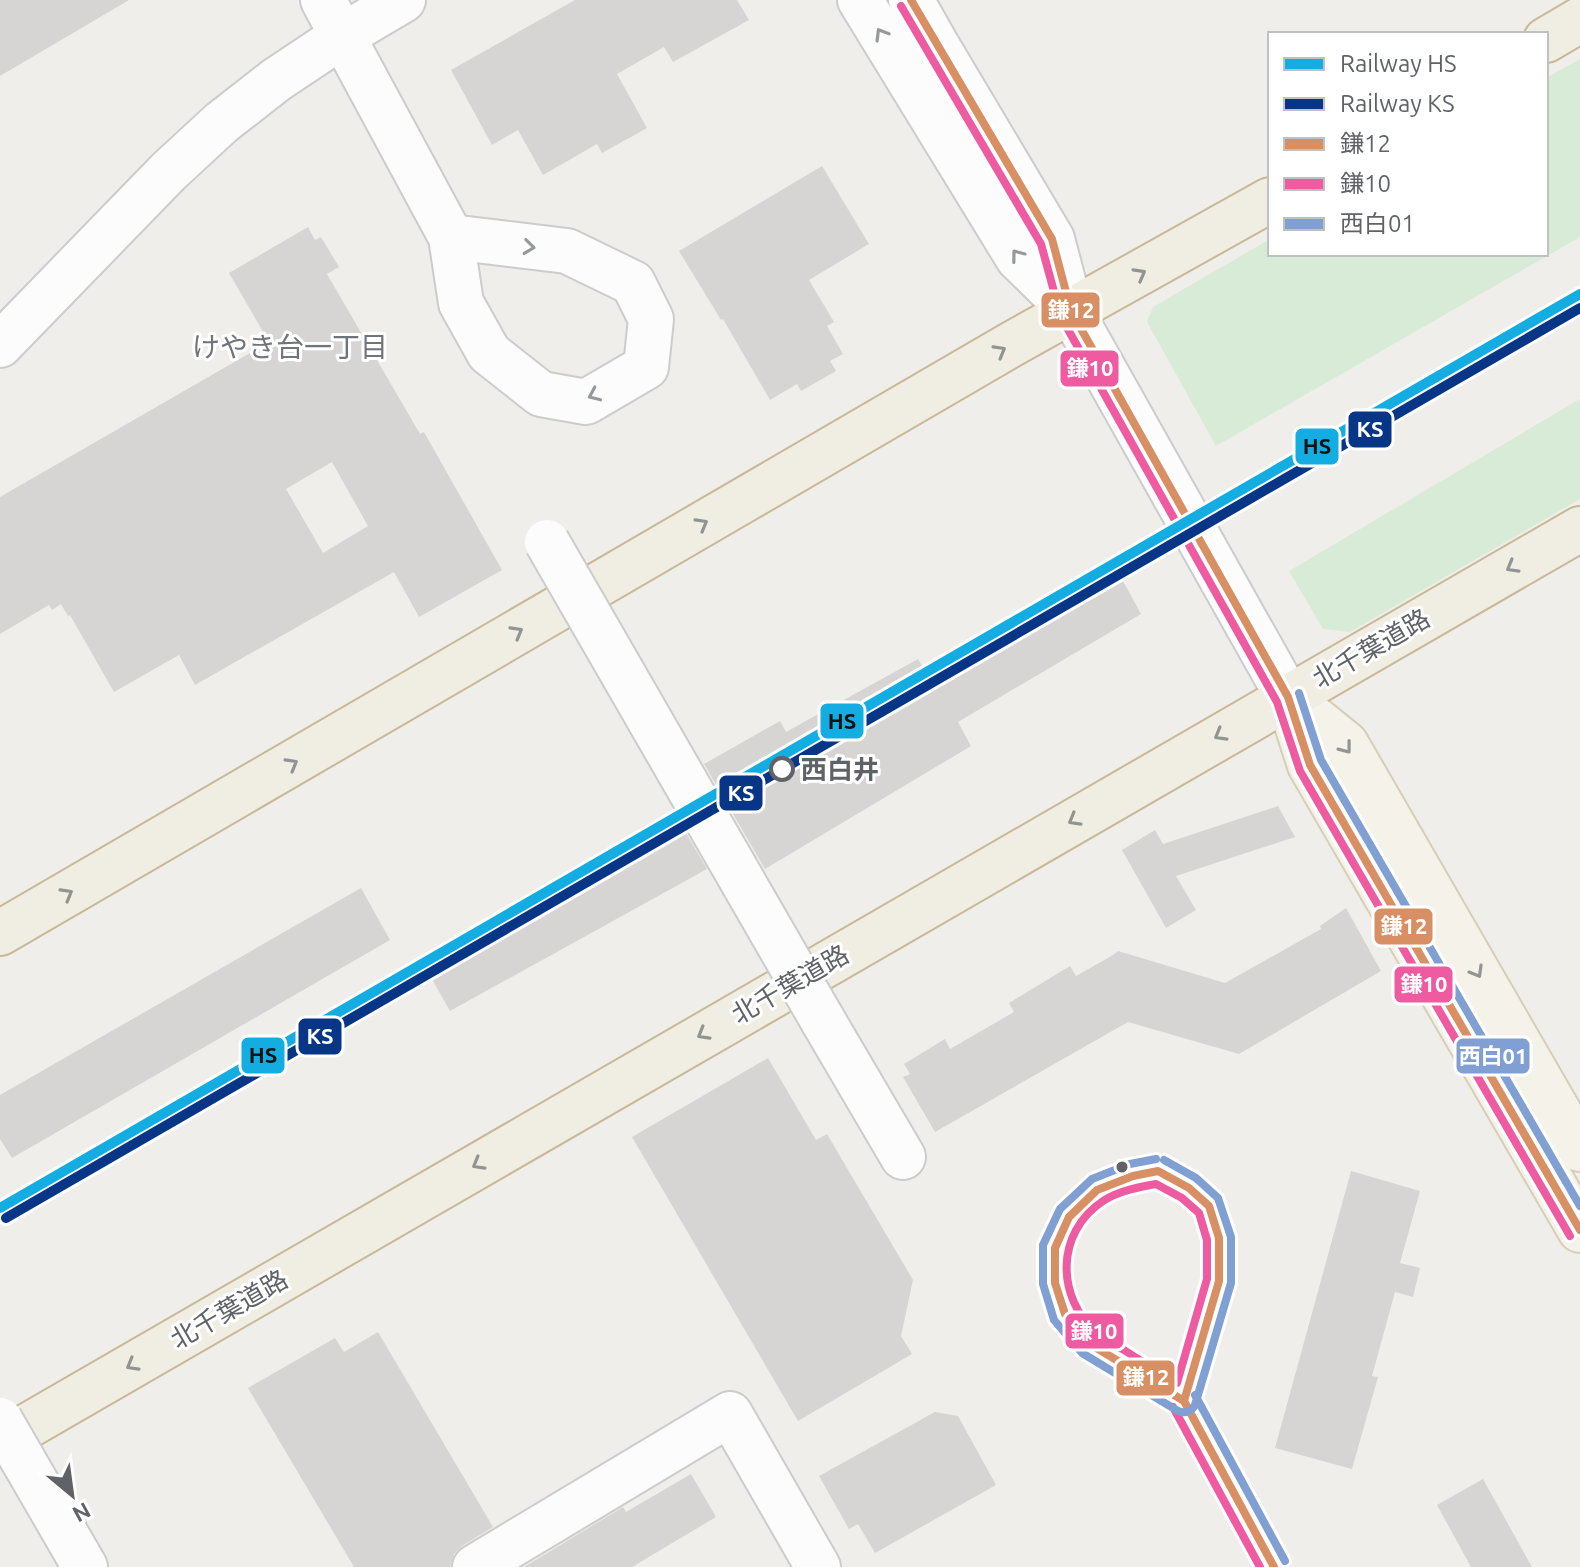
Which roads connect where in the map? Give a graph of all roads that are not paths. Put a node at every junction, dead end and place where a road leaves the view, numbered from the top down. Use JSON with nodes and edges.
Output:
{"nodes":[{"id":1,"x":403,"y":0,"type":"edge"},
{"id":2,"x":860,"y":0,"type":"edge"},
{"id":3,"x":911,"y":0,"type":"edge"},
{"id":4,"x":333,"y":18,"type":"edge"},
{"id":5,"x":1580,"y":20,"type":"edge"},
{"id":6,"x":1548,"y":39,"type":"edge"},
{"id":7,"x":1268,"y":201,"type":"edge"},
{"id":8,"x":451,"y":237,"type":"junction"},
{"id":9,"x":1080,"y":326,"type":"junction"},
{"id":10,"x":0,"y":345,"type":"edge"},
{"id":11,"x":1580,"y":529,"type":"edge"},
{"id":12,"x":547,"y":542,"type":"dead end"},
{"id":13,"x":1280,"y":683,"type":"junction"},
{"id":14,"x":0,"y":933,"type":"edge"},
{"id":15,"x":1580,"y":1149,"type":"edge"},
{"id":16,"x":903,"y":1157,"type":"dead end"},
{"id":17,"x":1580,"y":1230,"type":"edge"},
{"id":18,"x":0,"y":1420,"type":"edge"},
{"id":19,"x":12,"y":1451,"type":"edge"},
{"id":20,"x":85,"y":1567,"type":"edge"},
{"id":21,"x":475,"y":1567,"type":"edge"},
{"id":22,"x":818,"y":1567,"type":"edge"}],
"edges":[{"from":1,"to":4,"type":"street"},
{"from":9,"to":2,"type":"street","one_way":true},
{"from":3,"to":9,"type":"street"},
{"from":4,"to":8,"type":"street"},
{"from":4,"to":10,"type":"street"},
{"from":5,"to":6,"type":"highway"},
{"from":9,"to":7,"type":"highway","one_way":true},
{"from":8,"to":8,"type":"street","one_way":true},
{"from":9,"to":13,"type":"street"},
{"from":14,"to":9,"type":"highway","one_way":true},
{"from":11,"to":13,"type":"highway","name":"北千葉道路","one_way":true},
{"from":12,"to":16,"type":"street","bridge":true},
{"from":13,"to":15,"type":"main road","one_way":true},
{"from":13,"to":17,"type":"main road"},
{"from":13,"to":19,"type":"highway","name":"北千葉道路","one_way":true},
{"from":18,"to":19,"type":"street","bridge":true},
{"from":19,"to":20,"type":"street"},
{"from":21,"to":22,"type":"street"}]}
